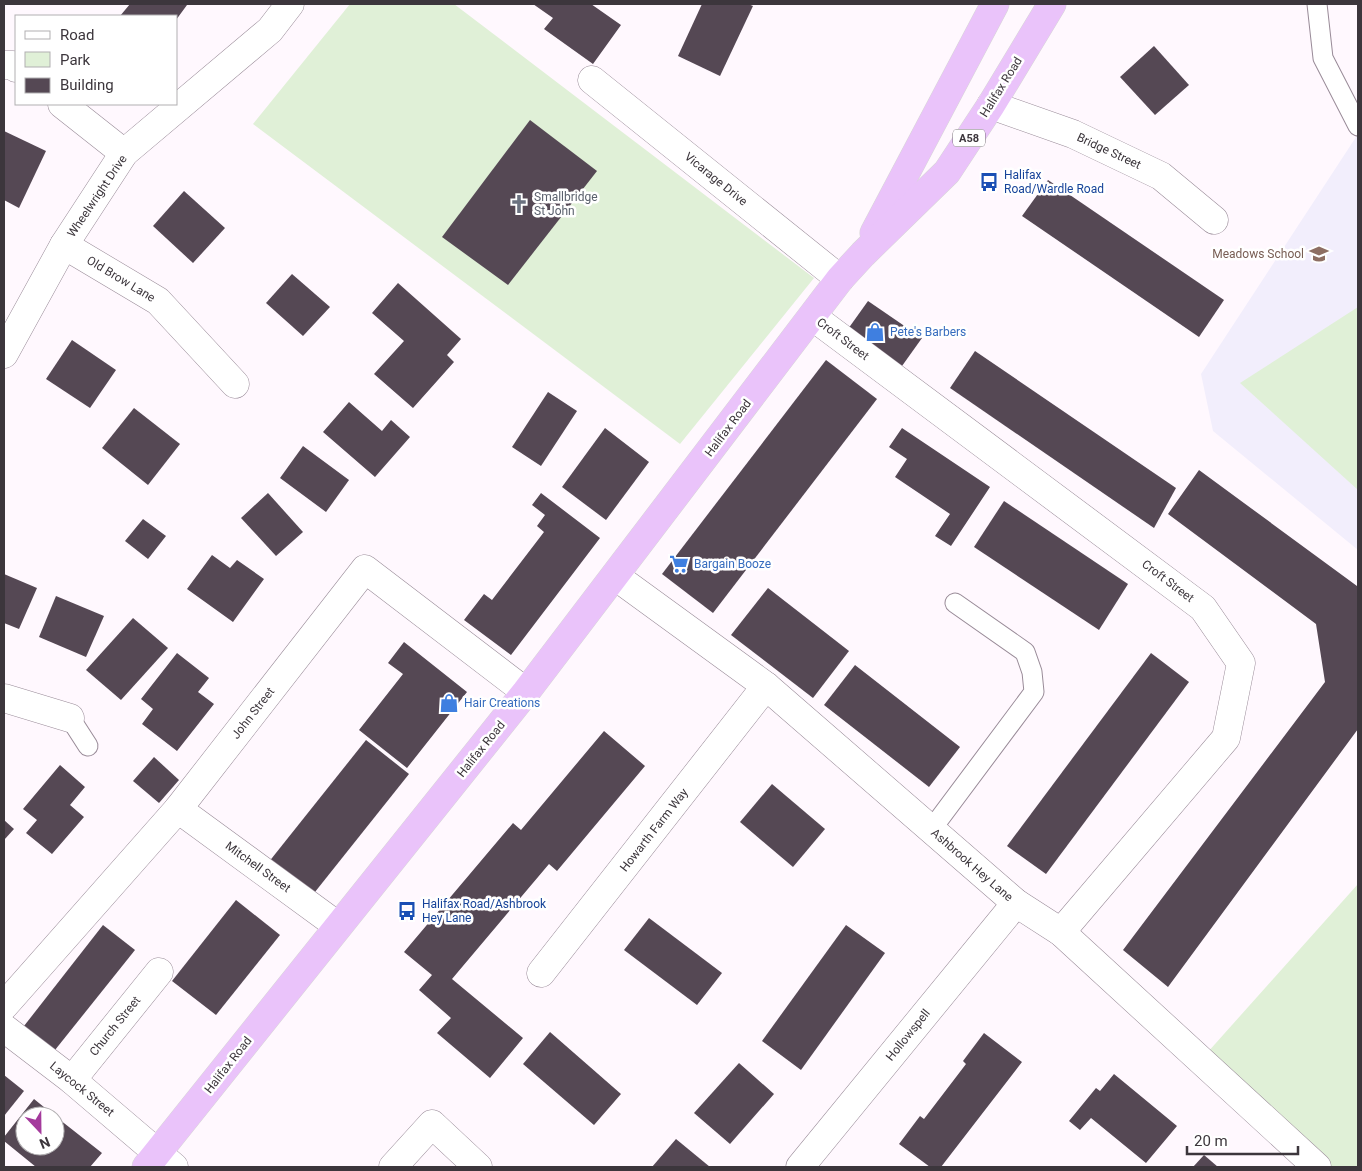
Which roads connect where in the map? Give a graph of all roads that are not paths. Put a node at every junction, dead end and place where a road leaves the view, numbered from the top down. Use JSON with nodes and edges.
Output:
{"nodes":[{"id":1,"x":290,"y":4,"type":"edge"},
{"id":2,"x":994,"y":4,"type":"edge"},
{"id":3,"x":1052,"y":4,"type":"edge"},
{"id":4,"x":1317,"y":4,"type":"edge"},
{"id":5,"x":592,"y":80,"type":"dead end"},
{"id":6,"x":63,"y":105,"type":"edge"},
{"id":7,"x":991,"y":105,"type":"junction"},
{"id":8,"x":1358,"y":126,"type":"edge"},
{"id":9,"x":124,"y":153,"type":"junction"},
{"id":10,"x":1214,"y":220,"type":"dead end"},
{"id":11,"x":64,"y":245,"type":"junction"},
{"id":12,"x":863,"y":254,"type":"junction"},
{"id":13,"x":840,"y":279,"type":"junction"},
{"id":14,"x":813,"y":317,"type":"junction"},
{"id":15,"x":4,"y":354,"type":"edge"},
{"id":16,"x":235,"y":384,"type":"dead end"},
{"id":17,"x":615,"y":576,"type":"junction"},
{"id":18,"x":955,"y":603,"type":"dead end"},
{"id":19,"x":766,"y":686,"type":"junction"},
{"id":20,"x":526,"y":692,"type":"junction"},
{"id":21,"x":4,"y":698,"type":"edge"},
{"id":22,"x":70,"y":718,"type":"joint"},
{"id":23,"x":88,"y":746,"type":"dead end"},
{"id":24,"x":178,"y":809,"type":"junction"},
{"id":25,"x":932,"y":830,"type":"junction"},
{"id":26,"x":1016,"y":903,"type":"junction"},
{"id":27,"x":338,"y":926,"type":"junction"},
{"id":28,"x":1061,"y":932,"type":"junction"},
{"id":29,"x":159,"y":972,"type":"dead end"},
{"id":30,"x":541,"y":973,"type":"dead end"},
{"id":31,"x":4,"y":1006,"type":"edge"},
{"id":32,"x":4,"y":1028,"type":"edge"},
{"id":33,"x":72,"y":1080,"type":"junction"},
{"id":34,"x":160,"y":1162,"type":"edge"},
{"id":35,"x":393,"y":1167,"type":"edge"},
{"id":36,"x":478,"y":1167,"type":"edge"},
{"id":37,"x":800,"y":1167,"type":"edge"},
{"id":38,"x":1317,"y":1167,"type":"edge"}],
"edges":[{"from":1,"to":9,"type":"street","name":"Wheelwright Drive"},
{"from":2,"to":12,"type":"highway","name":"Halifax Road","number":"A58"},
{"from":3,"to":7,"type":"highway","name":"Halifax Road","number":"A58"},
{"from":4,"to":8,"type":"lane"},
{"from":5,"to":13,"type":"street","name":"Vicarage Drive"},
{"from":6,"to":9,"type":"street"},
{"from":7,"to":10,"type":"street","name":"Bridge Street"},
{"from":7,"to":12,"type":"highway","name":"Halifax Road","number":"A58"},
{"from":9,"to":11,"type":"street","name":"Wheelwright Drive"},
{"from":11,"to":15,"type":"street","name":"Wheelwright Drive"},
{"from":11,"to":16,"type":"street","name":"Old Brow Lane"},
{"from":12,"to":13,"type":"highway","name":"Halifax Road","number":"A58"},
{"from":13,"to":14,"type":"highway","name":"Halifax Road","number":"A58"},
{"from":14,"to":17,"type":"highway","name":"Halifax Road","number":"A58"},
{"from":14,"to":28,"type":"street","name":"Croft Street"},
{"from":17,"to":19,"type":"street","name":"Ashbrook Hey Lane"},
{"from":17,"to":20,"type":"highway","name":"Halifax Road","number":"A58"},
{"from":18,"to":25,"type":"lane"},
{"from":19,"to":25,"type":"street","name":"Ashbrook Hey Lane"},
{"from":19,"to":30,"type":"street","name":"Howarth Farm Way"},
{"from":20,"to":24,"type":"street","name":"John Street"},
{"from":20,"to":27,"type":"highway","name":"Halifax Road","number":"A58"},
{"from":21,"to":22,"type":"street"},
{"from":22,"to":23,"type":"lane"},
{"from":24,"to":27,"type":"street","name":"Mitchell Street"},
{"from":24,"to":31,"type":"street","name":"John Street"},
{"from":25,"to":26,"type":"street","name":"Ashbrook Hey Lane"},
{"from":26,"to":28,"type":"street","name":"Ashbrook Hey Lane"},
{"from":26,"to":37,"type":"street","name":"Hollowspell"},
{"from":27,"to":34,"type":"highway","name":"Halifax Road","number":"A58"},
{"from":28,"to":38,"type":"street","name":"Ashbrook Hey Lane"},
{"from":29,"to":33,"type":"street","name":"Church Street"},
{"from":32,"to":33,"type":"street","name":"Laycock Street"},
{"from":33,"to":34,"type":"street","name":"Laycock Street"},
{"from":35,"to":36,"type":"street"}]}
